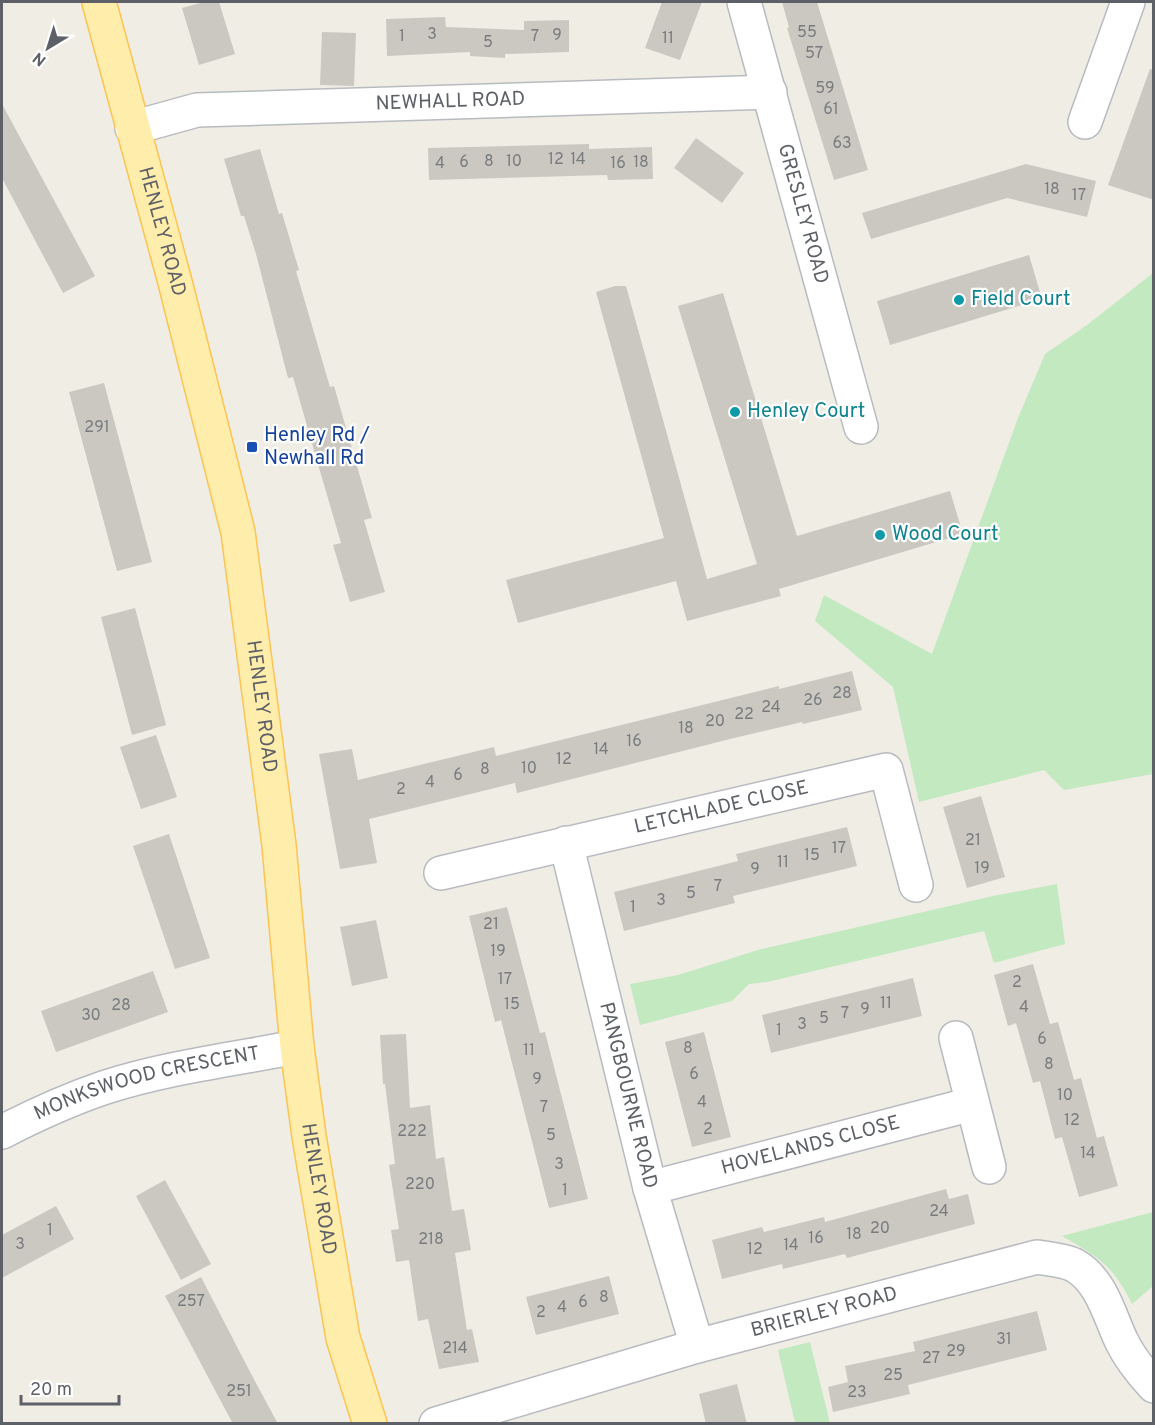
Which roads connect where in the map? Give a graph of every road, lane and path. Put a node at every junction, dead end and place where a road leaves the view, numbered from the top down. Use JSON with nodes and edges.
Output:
{"nodes":[{"id":1,"x":99,"y":2,"type":"edge"},
{"id":2,"x":744,"y":2,"type":"edge"},
{"id":3,"x":1128,"y":2,"type":"edge"},
{"id":4,"x":770,"y":92,"type":"junction"},
{"id":5,"x":1085,"y":122,"type":"dead end"},
{"id":6,"x":132,"y":128,"type":"junction"},
{"id":7,"x":861,"y":427,"type":"dead end"},
{"id":8,"x":566,"y":843,"type":"junction"},
{"id":9,"x":441,"y":873,"type":"dead end"},
{"id":10,"x":916,"y":885,"type":"dead end"},
{"id":11,"x":956,"y":1038,"type":"dead end"},
{"id":12,"x":297,"y":1047,"type":"junction"},
{"id":13,"x":972,"y":1104,"type":"junction"},
{"id":14,"x":2,"y":1132,"type":"edge"},
{"id":15,"x":989,"y":1167,"type":"dead end"},
{"id":16,"x":650,"y":1188,"type":"junction"},
{"id":17,"x":697,"y":1346,"type":"junction"},
{"id":18,"x":1154,"y":1386,"type":"edge"},
{"id":19,"x":370,"y":1424,"type":"edge"},
{"id":20,"x":436,"y":1424,"type":"edge"}],
"edges":[{"from":1,"to":6,"type":"main road","name":"HENLEY ROAD"},
{"from":2,"to":4,"type":"street","name":"GRESLEY ROAD"},
{"from":3,"to":5,"type":"street"},
{"from":4,"to":6,"type":"street","name":"NEWHALL ROAD"},
{"from":4,"to":7,"type":"street","name":"GRESLEY ROAD"},
{"from":6,"to":12,"type":"main road","name":"HENLEY ROAD"},
{"from":8,"to":9,"type":"street","name":"LETCHLADE CLOSE"},
{"from":8,"to":10,"type":"street","name":"LETCHLADE CLOSE"},
{"from":8,"to":16,"type":"street","name":"PANGBOURNE ROAD"},
{"from":11,"to":13,"type":"street"},
{"from":12,"to":14,"type":"street","name":"MONKSWOOD CRESCENT"},
{"from":12,"to":19,"type":"main road","name":"HENLEY ROAD"},
{"from":13,"to":15,"type":"street"},
{"from":13,"to":16,"type":"street","name":"HOVELANDS CLOSE"},
{"from":16,"to":17,"type":"street","name":"PANGBOURNE ROAD"},
{"from":17,"to":18,"type":"street","name":"BRIERLEY ROAD"},
{"from":17,"to":20,"type":"street","name":"BRIERLEY ROAD"}]}
